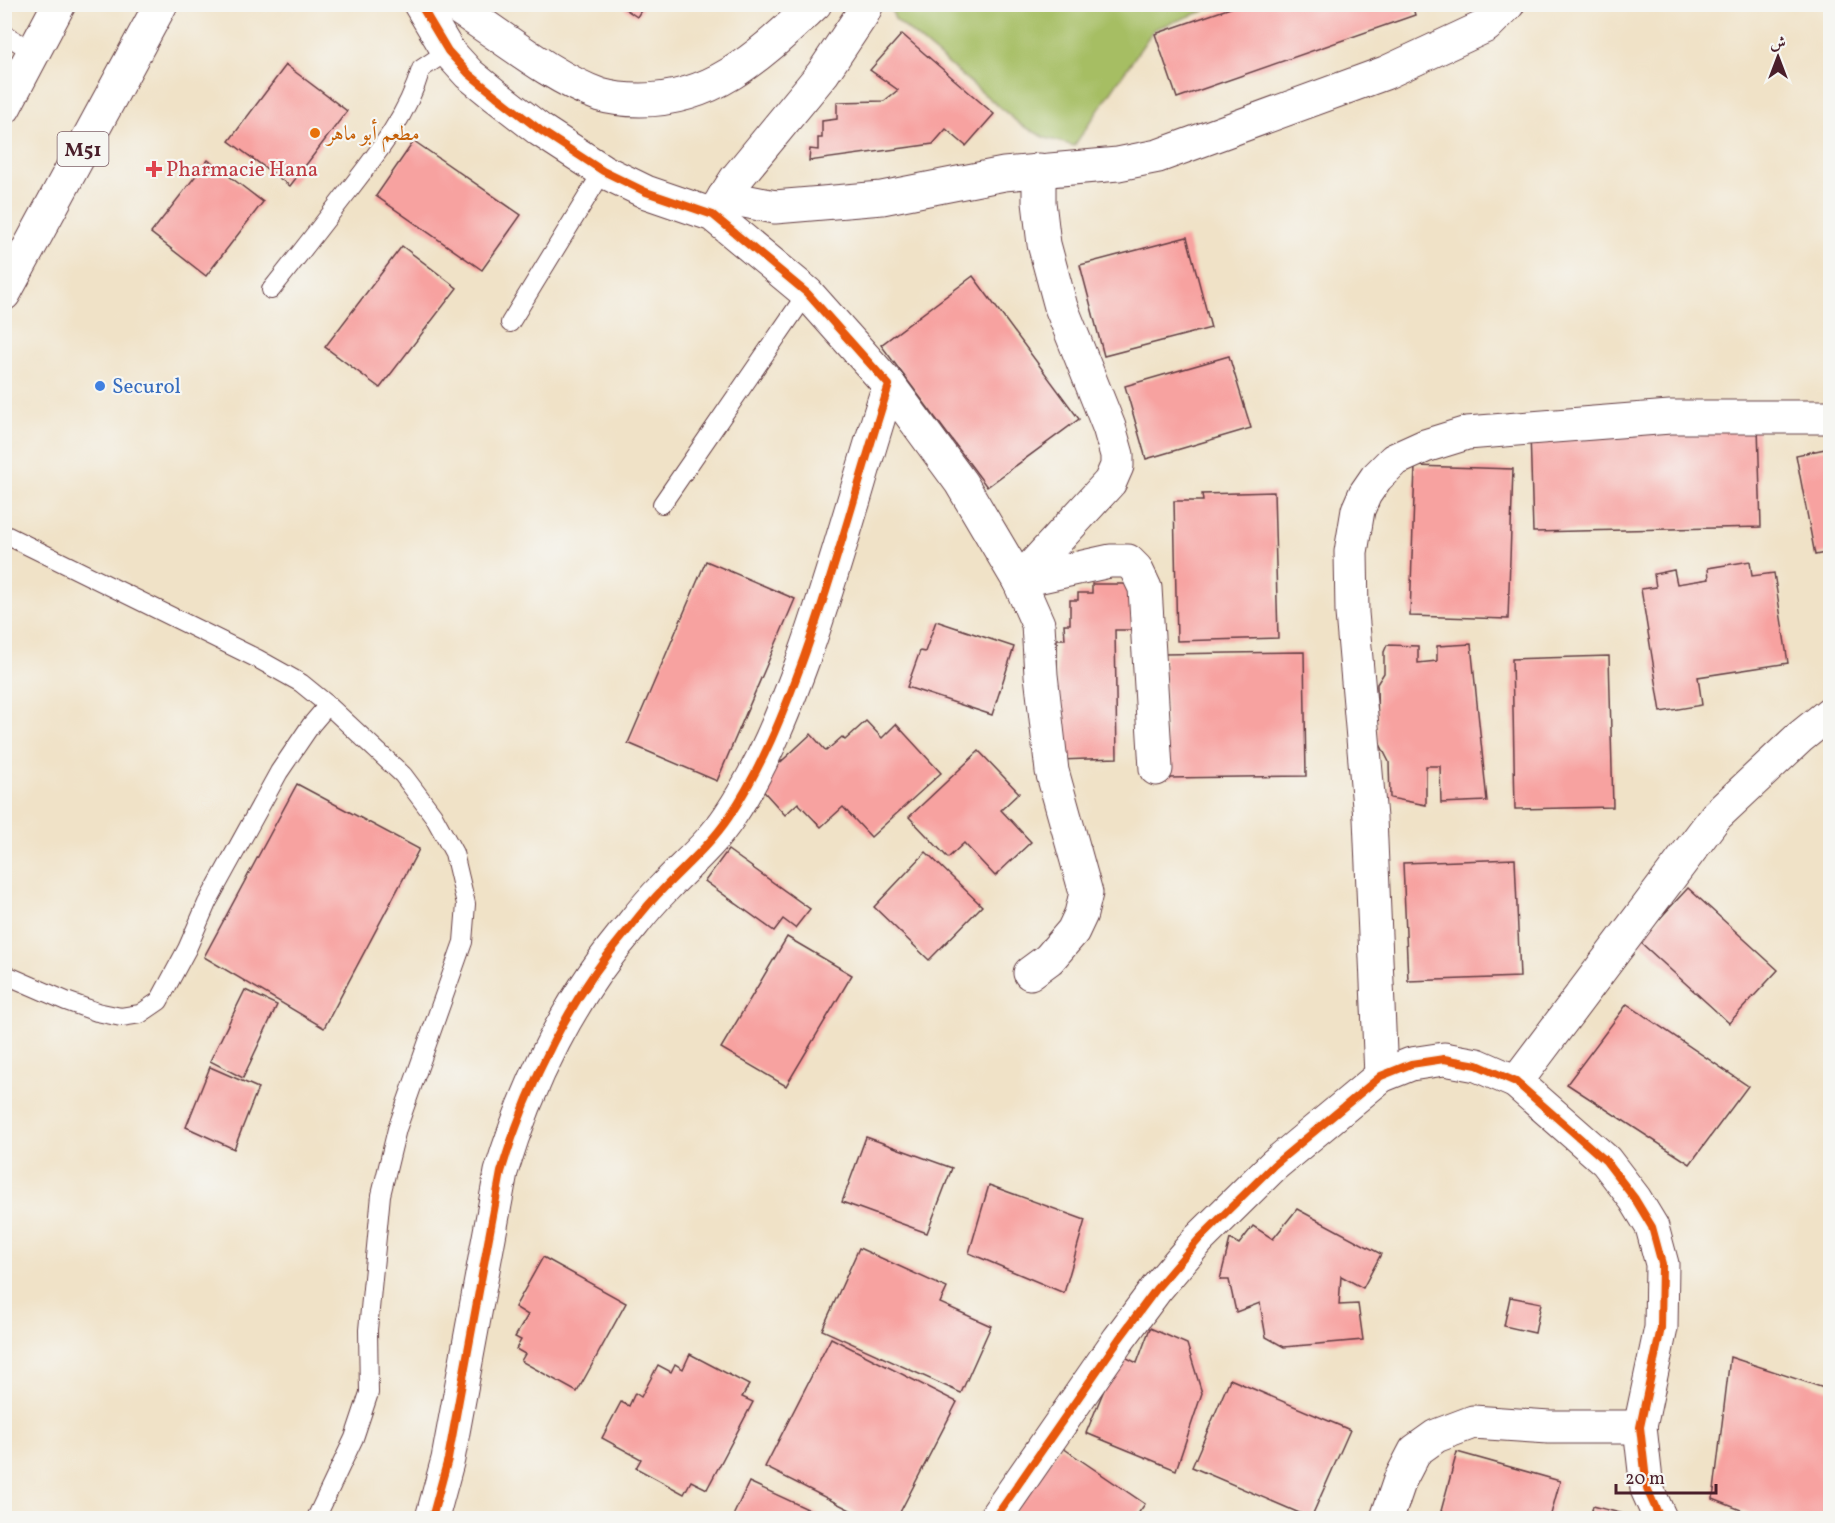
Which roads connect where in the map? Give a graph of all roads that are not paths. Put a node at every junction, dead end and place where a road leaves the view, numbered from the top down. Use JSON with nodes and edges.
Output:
{"nodes":[{"id":1,"x":59,"y":4,"type":"edge"},
{"id":2,"x":161,"y":4,"type":"edge"},
{"id":3,"x":420,"y":4,"type":"edge"},
{"id":4,"x":452,"y":4,"type":"edge"},
{"id":5,"x":815,"y":4,"type":"edge"},
{"id":6,"x":867,"y":4,"type":"edge"},
{"id":7,"x":1508,"y":4,"type":"edge"},
{"id":8,"x":4,"y":34,"type":"edge"},
{"id":9,"x":448,"y":51,"type":"junction"},
{"id":10,"x":34,"y":52,"type":"junction"},
{"id":11,"x":4,"y":108,"type":"edge"},
{"id":12,"x":1039,"y":170,"type":"junction"},
{"id":13,"x":603,"y":171,"type":"junction"},
{"id":14,"x":719,"y":206,"type":"junction"},
{"id":15,"x":272,"y":290,"type":"dead end"},
{"id":16,"x":807,"y":293,"type":"junction"},
{"id":17,"x":4,"y":294,"type":"edge"},
{"id":18,"x":510,"y":323,"type":"dead end"},
{"id":19,"x":889,"y":385,"type":"junction"},
{"id":20,"x":1830,"y":417,"type":"edge"},
{"id":21,"x":662,"y":504,"type":"dead end"},
{"id":22,"x":4,"y":534,"type":"edge"},
{"id":23,"x":1018,"y":580,"type":"junction"},
{"id":24,"x":328,"y":705,"type":"junction"},
{"id":25,"x":1830,"y":713,"type":"edge"},
{"id":26,"x":1156,"y":769,"type":"dead end"},
{"id":27,"x":1030,"y":973,"type":"dead end"},
{"id":28,"x":4,"y":974,"type":"edge"},
{"id":29,"x":1381,"y":1076,"type":"junction"},
{"id":30,"x":1516,"y":1082,"type":"junction"},
{"id":31,"x":1640,"y":1427,"type":"junction"},
{"id":32,"x":316,"y":1518,"type":"edge"},
{"id":33,"x":432,"y":1518,"type":"edge"},
{"id":34,"x":995,"y":1518,"type":"edge"},
{"id":35,"x":1387,"y":1518,"type":"edge"},
{"id":36,"x":1660,"y":1518,"type":"edge"}],
"edges":[{"from":1,"to":10,"type":"main road"},
{"from":2,"to":17,"type":"main road","number":"M51"},
{"from":3,"to":9,"type":"main road"},
{"from":4,"to":5,"type":"main road"},
{"from":6,"to":14,"type":"main road"},
{"from":7,"to":12,"type":"main road"},
{"from":8,"to":10,"type":"lane"},
{"from":9,"to":13,"type":"main road"},
{"from":9,"to":15,"type":"lane"},
{"from":10,"to":11,"type":"main road"},
{"from":12,"to":14,"type":"main road"},
{"from":12,"to":23,"type":"main road"},
{"from":13,"to":14,"type":"main road"},
{"from":13,"to":18,"type":"lane"},
{"from":14,"to":16,"type":"main road"},
{"from":16,"to":19,"type":"main road"},
{"from":16,"to":21,"type":"lane"},
{"from":19,"to":23,"type":"main road"},
{"from":19,"to":33,"type":"main road"},
{"from":20,"to":29,"type":"main road"},
{"from":22,"to":24,"type":"lane"},
{"from":23,"to":26,"type":"main road"},
{"from":23,"to":27,"type":"main road"},
{"from":24,"to":28,"type":"lane"},
{"from":24,"to":32,"type":"lane"},
{"from":25,"to":30,"type":"main road"},
{"from":29,"to":30,"type":"main road"},
{"from":29,"to":34,"type":"main road"},
{"from":30,"to":31,"type":"main road"},
{"from":31,"to":35,"type":"main road"},
{"from":31,"to":36,"type":"main road"}]}
